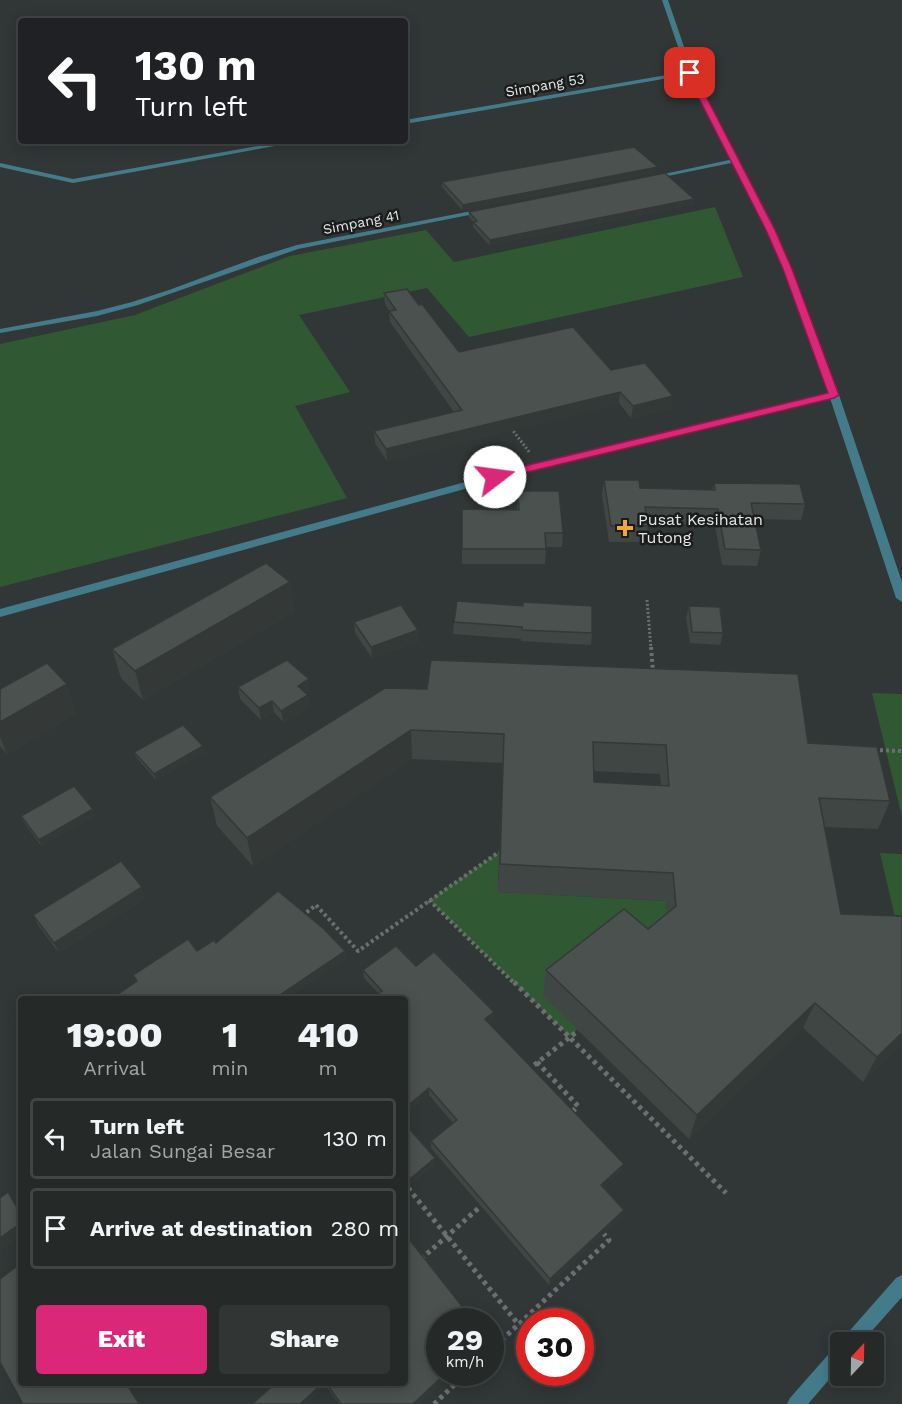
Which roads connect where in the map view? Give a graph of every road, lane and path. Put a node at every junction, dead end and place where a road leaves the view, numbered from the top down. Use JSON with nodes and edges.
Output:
{"nodes":[{"id":1,"x":665,"y":0,"type":"edge"},
{"id":2,"x":690,"y":73,"type":"junction"},
{"id":3,"x":408,"y":121,"type":"edge"},
{"id":4,"x":281,"y":144,"type":"edge"},
{"id":5,"x":734,"y":160,"type":"junction"},
{"id":6,"x":0,"y":165,"type":"edge"},
{"id":7,"x":642,"y":179,"type":"edge"},
{"id":8,"x":493,"y":208,"type":"edge"},
{"id":9,"x":0,"y":331,"type":"edge"},
{"id":10,"x":834,"y":395,"type":"junction"},
{"id":11,"x":514,"y":425,"type":"edge"},
{"id":12,"x":539,"y":465,"type":"junction"},
{"id":13,"x":902,"y":598,"type":"edge"},
{"id":14,"x":647,"y":600,"type":"dead end"},
{"id":15,"x":0,"y":613,"type":"edge"},
{"id":16,"x":654,"y":679,"type":"edge"},
{"id":17,"x":867,"y":750,"type":"edge"},
{"id":18,"x":902,"y":751,"type":"edge"},
{"id":19,"x":499,"y":852,"type":"edge"},
{"id":20,"x":429,"y":900,"type":"junction"},
{"id":21,"x":301,"y":916,"type":"edge"},
{"id":22,"x":579,"y":1030,"type":"edge"},
{"id":23,"x":570,"y":1037,"type":"junction"},
{"id":24,"x":537,"y":1062,"type":"junction"},
{"id":25,"x":527,"y":1070,"type":"edge"},
{"id":26,"x":570,"y":1114,"type":"edge"},
{"id":27,"x":408,"y":1188,"type":"edge"},
{"id":28,"x":726,"y":1193,"type":"dead end"},
{"id":29,"x":481,"y":1206,"type":"edge"},
{"id":30,"x":604,"y":1234,"type":"edge"},
{"id":31,"x":447,"y":1236,"type":"junction"},
{"id":32,"x":421,"y":1259,"type":"edge"},
{"id":33,"x":902,"y":1284,"type":"edge"},
{"id":34,"x":537,"y":1308,"type":"edge"},
{"id":35,"x":516,"y":1321,"type":"edge"},
{"id":36,"x":516,"y":1328,"type":"edge"},
{"id":37,"x":860,"y":1332,"type":"edge"},
{"id":38,"x":504,"y":1338,"type":"edge"},
{"id":39,"x":830,"y":1365,"type":"edge"},
{"id":40,"x":453,"y":1386,"type":"edge"},
{"id":41,"x":434,"y":1404,"type":"edge"},
{"id":42,"x":796,"y":1404,"type":"edge"}],
"edges":[{"from":1,"to":2,"type":"street"},
{"from":2,"to":3,"type":"street","name":"Simpang 53"},
{"from":2,"to":5,"type":"street"},
{"from":4,"to":6,"type":"street"},
{"from":5,"to":7,"type":"lane"},
{"from":5,"to":10,"type":"street"},
{"from":8,"to":9,"type":"lane","name":"Simpang 41"},
{"from":10,"to":12,"type":"street"},
{"from":10,"to":13,"type":"street"},
{"from":11,"to":12,"type":"path"},
{"from":12,"to":15,"type":"street"},
{"from":14,"to":16,"type":"path"},
{"from":17,"to":18,"type":"path"},
{"from":19,"to":20,"type":"path"},
{"from":20,"to":21,"type":"path"},
{"from":20,"to":23,"type":"path"},
{"from":22,"to":23,"type":"path"},
{"from":23,"to":24,"type":"path"},
{"from":23,"to":28,"type":"path"},
{"from":24,"to":25,"type":"path"},
{"from":24,"to":26,"type":"path"},
{"from":27,"to":31,"type":"path"},
{"from":29,"to":31,"type":"path"},
{"from":30,"to":34,"type":"path"},
{"from":31,"to":32,"type":"path"},
{"from":31,"to":35,"type":"path"},
{"from":33,"to":37,"type":"street"},
{"from":36,"to":38,"type":"path"},
{"from":39,"to":42,"type":"street"},
{"from":40,"to":41,"type":"path"}]}
